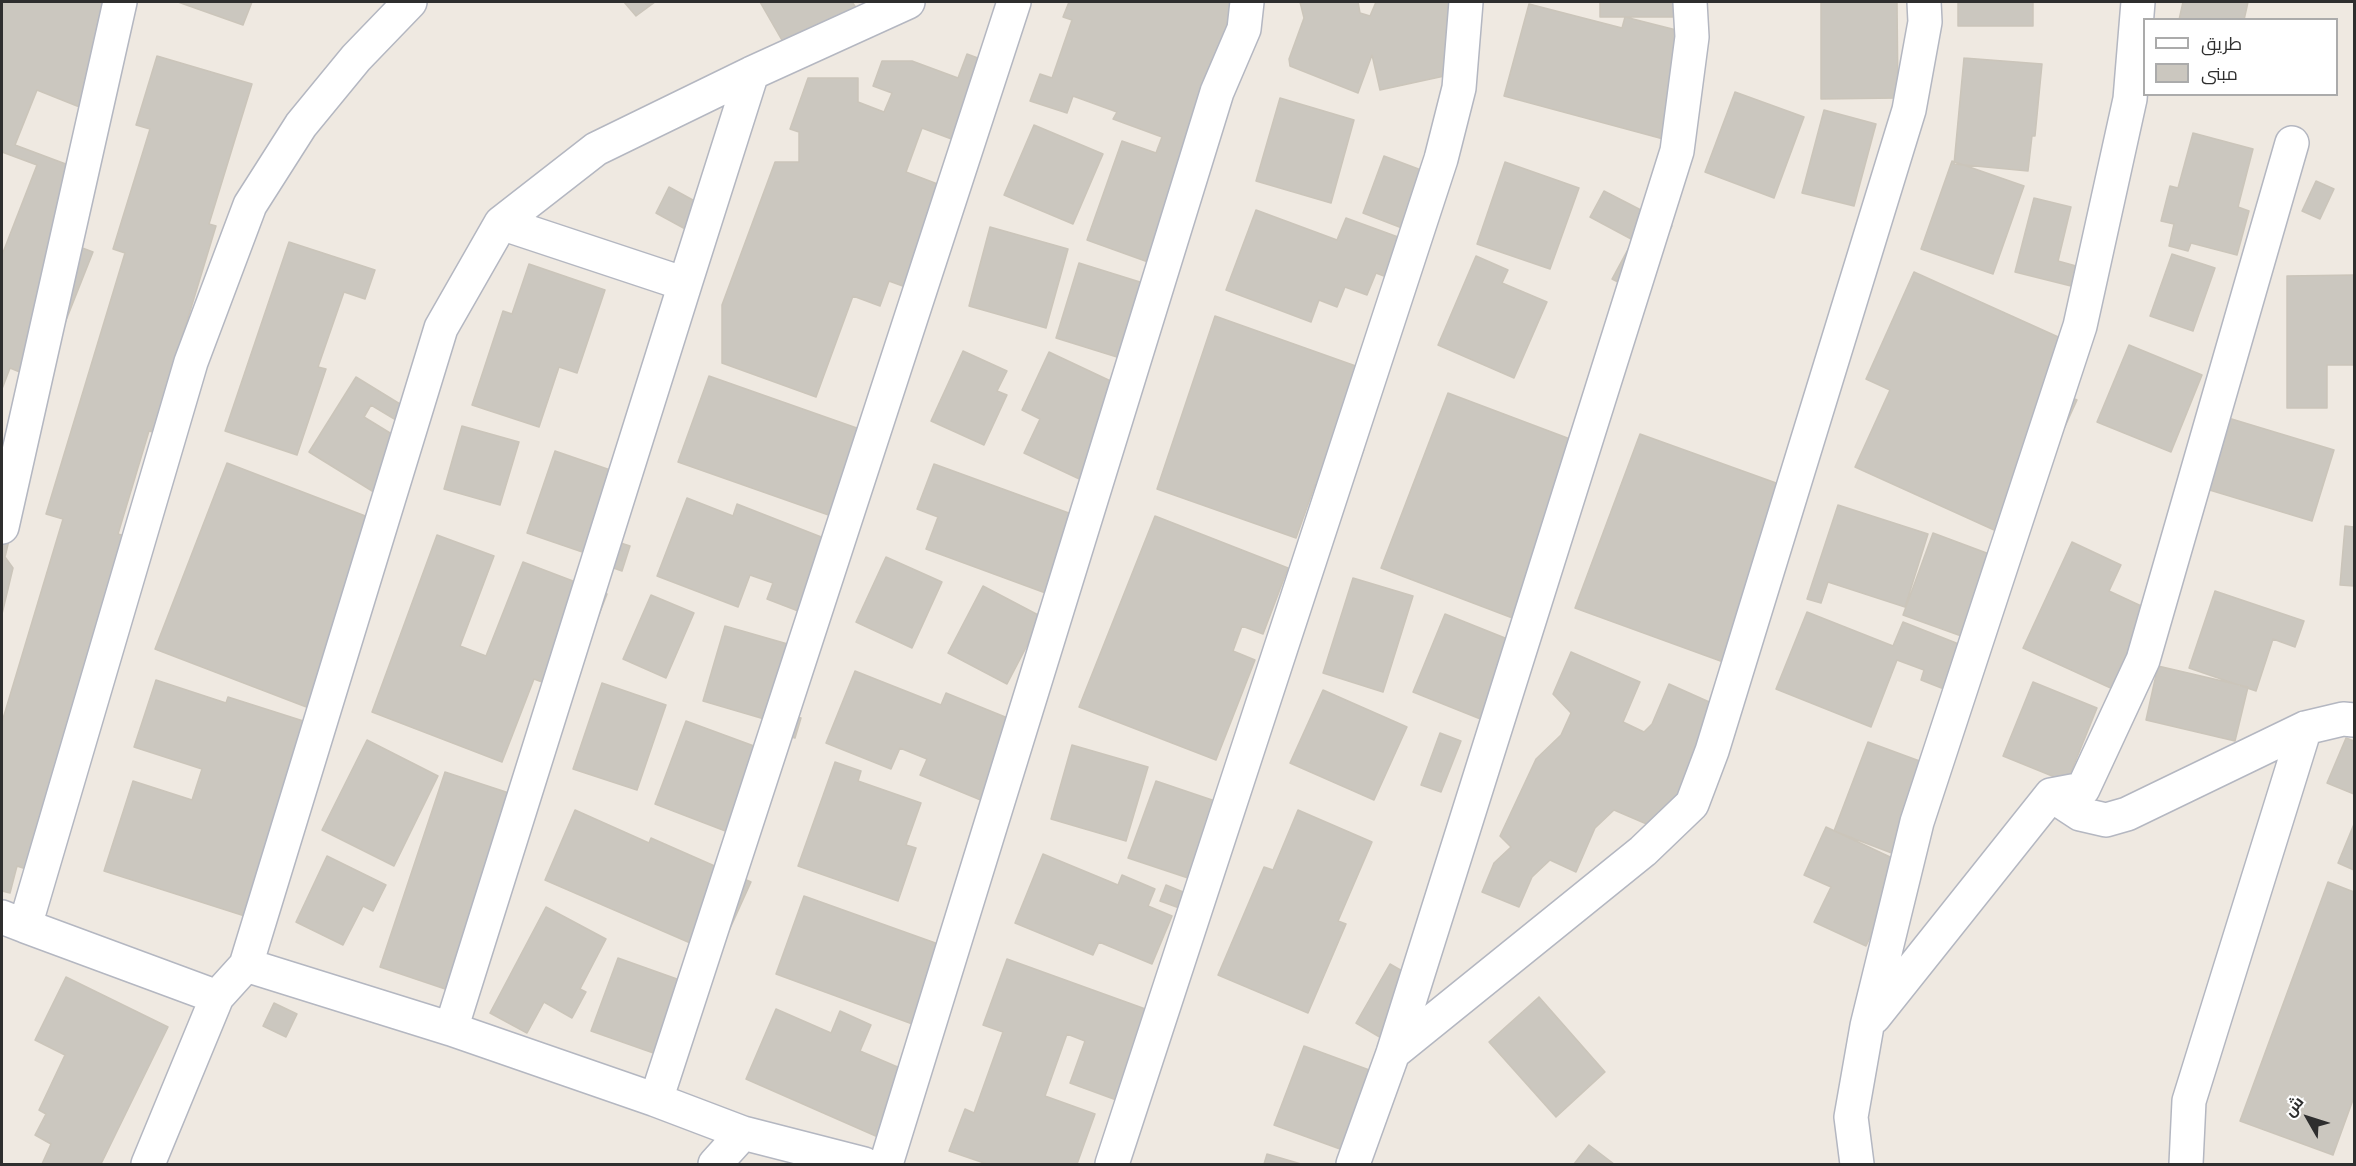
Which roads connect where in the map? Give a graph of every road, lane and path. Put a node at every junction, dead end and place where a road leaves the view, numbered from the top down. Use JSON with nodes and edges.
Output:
{"nodes":[{"id":1,"x":120,"y":2,"type":"edge"},
{"id":2,"x":410,"y":2,"type":"edge"},
{"id":3,"x":908,"y":2,"type":"edge"},
{"id":4,"x":1014,"y":2,"type":"edge"},
{"id":5,"x":1247,"y":2,"type":"edge"},
{"id":6,"x":1466,"y":2,"type":"edge"},
{"id":7,"x":1690,"y":2,"type":"edge"},
{"id":8,"x":1924,"y":2,"type":"edge"},
{"id":9,"x":2138,"y":2,"type":"edge"},
{"id":10,"x":752,"y":73,"type":"junction"},
{"id":11,"x":2292,"y":143,"type":"dead end"},
{"id":12,"x":501,"y":223,"type":"junction"},
{"id":13,"x":685,"y":284,"type":"junction"},
{"id":14,"x":2,"y":527,"type":"edge"},
{"id":15,"x":2355,"y":720,"type":"edge"},
{"id":16,"x":2305,"y":728,"type":"junction"},
{"id":17,"x":2051,"y":795,"type":"junction"},
{"id":18,"x":14,"y":921,"type":"edge"},
{"id":19,"x":246,"y":965,"type":"junction"},
{"id":20,"x":217,"y":997,"type":"junction"},
{"id":21,"x":1868,"y":1026,"type":"junction"},
{"id":22,"x":451,"y":1029,"type":"junction"},
{"id":23,"x":1392,"y":1053,"type":"junction"},
{"id":24,"x":656,"y":1100,"type":"junction"},
{"id":25,"x":743,"y":1133,"type":"junction"},
{"id":26,"x":148,"y":1164,"type":"edge"},
{"id":27,"x":715,"y":1164,"type":"edge"},
{"id":28,"x":864,"y":1164,"type":"edge"},
{"id":29,"x":886,"y":1164,"type":"edge"},
{"id":30,"x":1112,"y":1164,"type":"edge"},
{"id":31,"x":1353,"y":1164,"type":"edge"},
{"id":32,"x":1857,"y":1164,"type":"edge"},
{"id":33,"x":2186,"y":1164,"type":"edge"}],
"edges":[{"from":1,"to":14,"type":"street"},
{"from":2,"to":18,"type":"street"},
{"from":3,"to":10,"type":"street"},
{"from":4,"to":24,"type":"street"},
{"from":5,"to":29,"type":"street"},
{"from":6,"to":30,"type":"street"},
{"from":7,"to":23,"type":"street"},
{"from":8,"to":23,"type":"street"},
{"from":9,"to":21,"type":"street"},
{"from":10,"to":12,"type":"street"},
{"from":10,"to":13,"type":"street"},
{"from":11,"to":17,"type":"street"},
{"from":12,"to":13,"type":"street"},
{"from":12,"to":19,"type":"street"},
{"from":13,"to":22,"type":"street"},
{"from":15,"to":16,"type":"street"},
{"from":16,"to":17,"type":"street"},
{"from":16,"to":33,"type":"street"},
{"from":17,"to":21,"type":"street"},
{"from":18,"to":20,"type":"street"},
{"from":19,"to":20,"type":"street"},
{"from":19,"to":22,"type":"street"},
{"from":20,"to":26,"type":"street"},
{"from":21,"to":32,"type":"street"},
{"from":22,"to":24,"type":"street"},
{"from":23,"to":31,"type":"street"},
{"from":24,"to":25,"type":"street"},
{"from":25,"to":27,"type":"street"},
{"from":25,"to":28,"type":"street"}]}
